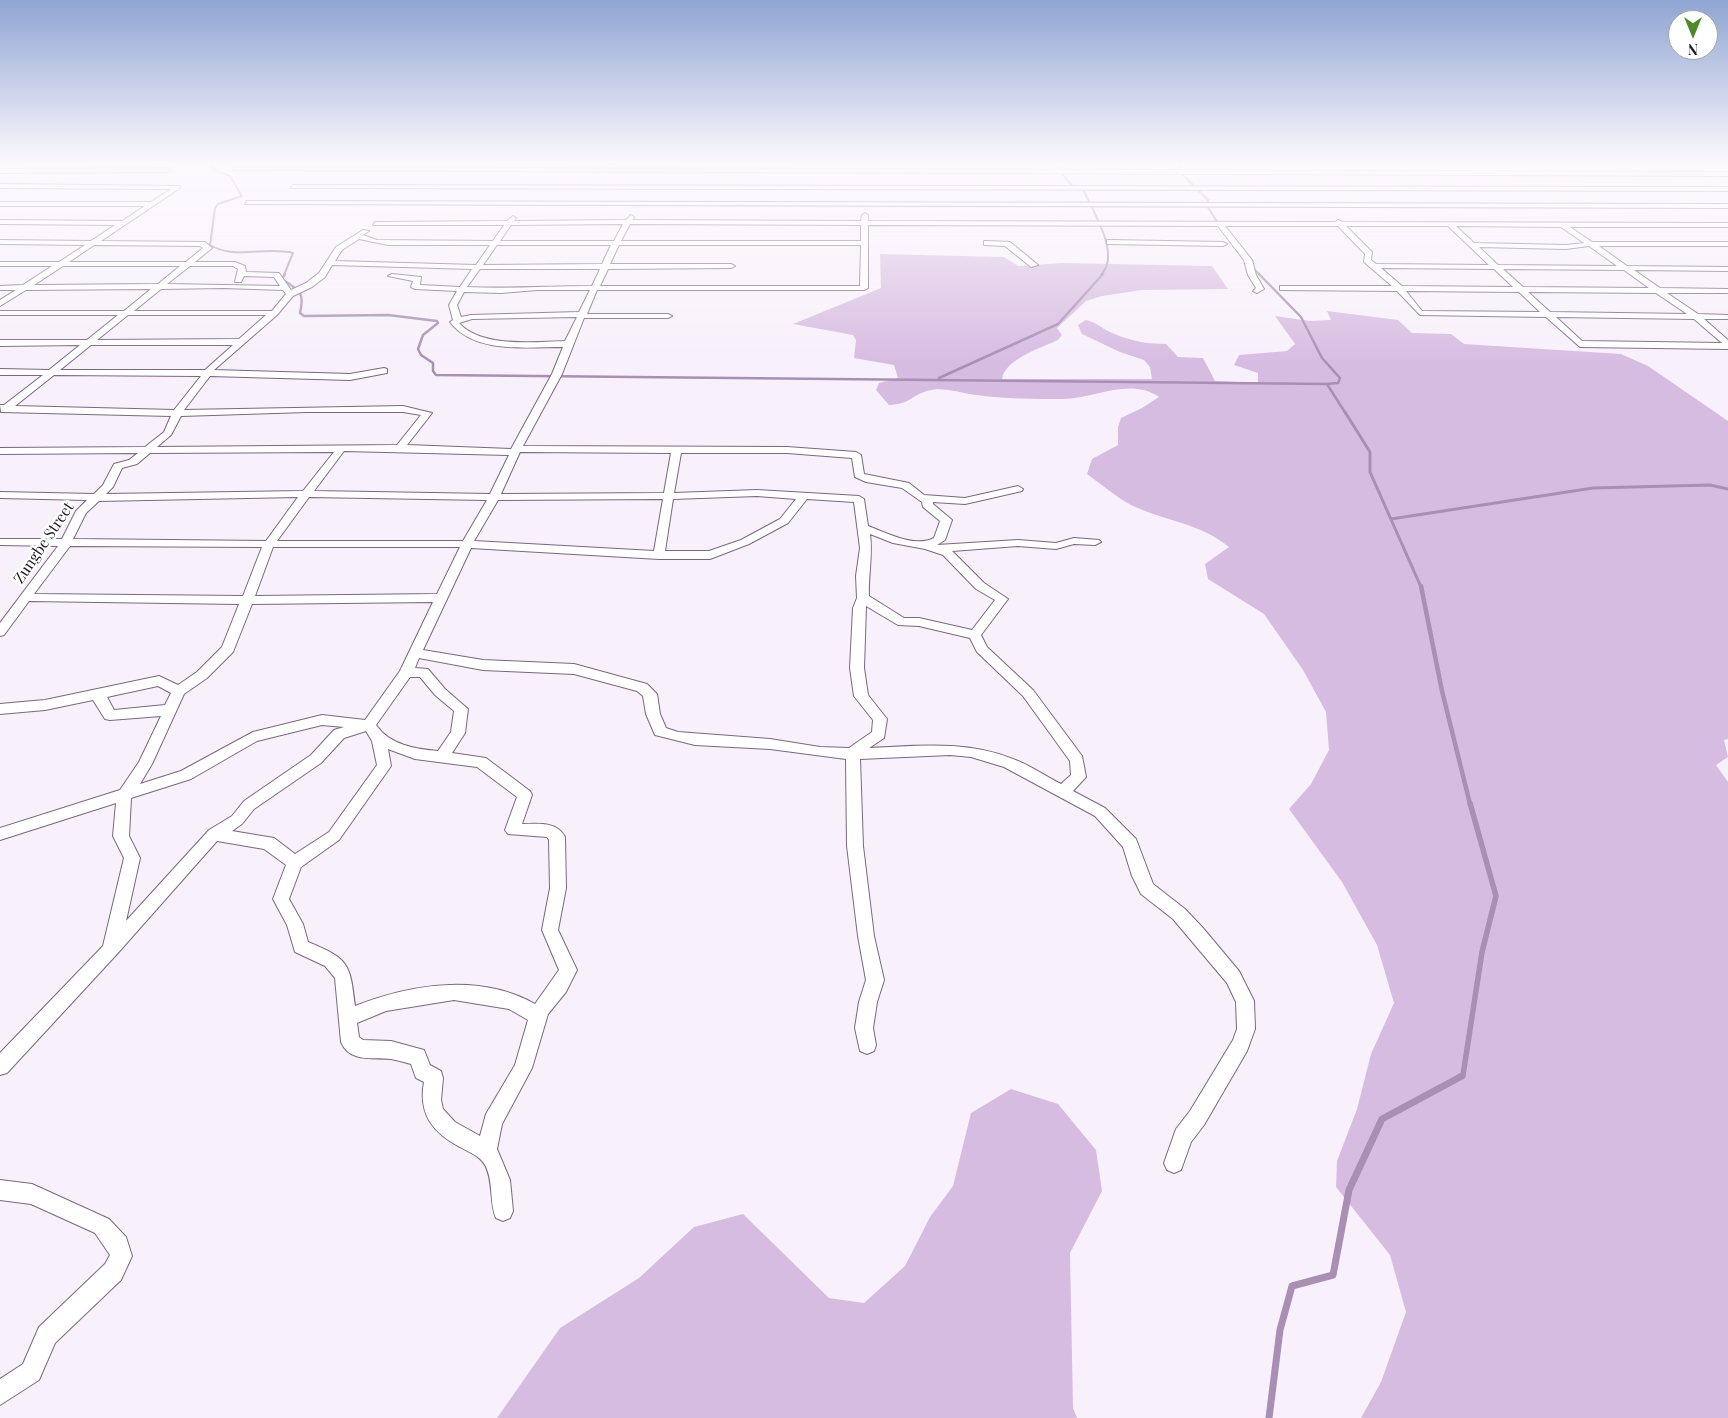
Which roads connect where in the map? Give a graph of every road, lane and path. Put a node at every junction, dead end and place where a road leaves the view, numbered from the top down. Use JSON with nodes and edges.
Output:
{"nodes":[{"id":1,"x":113,"y":230,"type":"edge"},
{"id":2,"x":366,"y":230,"type":"edge"},
{"id":3,"x":504,"y":230,"type":"edge"},
{"id":4,"x":623,"y":230,"type":"edge"},
{"id":5,"x":713,"y":230,"type":"edge"},
{"id":6,"x":781,"y":230,"type":"edge"},
{"id":7,"x":866,"y":230,"type":"edge"},
{"id":8,"x":1105,"y":230,"type":"edge"},
{"id":9,"x":1225,"y":230,"type":"edge"},
{"id":10,"x":1346,"y":230,"type":"edge"},
{"id":11,"x":1456,"y":230,"type":"edge"},
{"id":12,"x":1571,"y":230,"type":"edge"},
{"id":13,"x":1691,"y":230,"type":"edge"},
{"id":14,"x":742,"y":233,"type":"junction"},
{"id":15,"x":358,"y":236,"type":"junction"},
{"id":16,"x":0,"y":242,"type":"edge"},
{"id":17,"x":93,"y":242,"type":"junction"},
{"id":18,"x":494,"y":243,"type":"junction"},
{"id":19,"x":616,"y":243,"type":"junction"},
{"id":20,"x":866,"y":243,"type":"junction"},
{"id":21,"x":988,"y":243,"type":"dead end"},
{"id":22,"x":1223,"y":244,"type":"dead end"},
{"id":23,"x":1591,"y":244,"type":"junction"},
{"id":24,"x":1713,"y":244,"type":"junction"},
{"id":25,"x":1728,"y":244,"type":"edge"},
{"id":26,"x":1472,"y":245,"type":"junction"},
{"id":27,"x":1728,"y":253,"type":"edge"},
{"id":28,"x":330,"y":263,"type":"junction"},
{"id":29,"x":0,"y":264,"type":"edge"},
{"id":30,"x":59,"y":264,"type":"junction"},
{"id":31,"x":187,"y":264,"type":"junction"},
{"id":32,"x":1034,"y":264,"type":"dead end"},
{"id":33,"x":479,"y":265,"type":"junction"},
{"id":34,"x":605,"y":266,"type":"junction"},
{"id":35,"x":731,"y":266,"type":"dead end"},
{"id":36,"x":1376,"y":266,"type":"junction"},
{"id":37,"x":1496,"y":267,"type":"junction"},
{"id":38,"x":1623,"y":268,"type":"junction"},
{"id":39,"x":1728,"y":269,"type":"edge"},
{"id":40,"x":242,"y":274,"type":"junction"},
{"id":41,"x":392,"y":276,"type":"dead end"},
{"id":42,"x":232,"y":287,"type":"junction"},
{"id":43,"x":0,"y":288,"type":"edge"},
{"id":44,"x":23,"y":288,"type":"junction"},
{"id":45,"x":156,"y":288,"type":"junction"},
{"id":46,"x":1283,"y":288,"type":"dead end"},
{"id":47,"x":1399,"y":288,"type":"junction"},
{"id":48,"x":462,"y":289,"type":"junction"},
{"id":49,"x":595,"y":289,"type":"junction"},
{"id":50,"x":1257,"y":290,"type":"dead end"},
{"id":51,"x":1521,"y":290,"type":"junction"},
{"id":52,"x":289,"y":291,"type":"junction"},
{"id":53,"x":1728,"y":291,"type":"edge"},
{"id":54,"x":1656,"y":292,"type":"junction"},
{"id":55,"x":0,"y":304,"type":"edge"},
{"id":56,"x":0,"y":313,"type":"edge"},
{"id":57,"x":274,"y":313,"type":"junction"},
{"id":58,"x":123,"y":314,"type":"junction"},
{"id":59,"x":582,"y":315,"type":"junction"},
{"id":60,"x":1548,"y":315,"type":"junction"},
{"id":61,"x":668,"y":316,"type":"dead end"},
{"id":62,"x":1695,"y":316,"type":"junction"},
{"id":63,"x":1728,"y":317,"type":"edge"},
{"id":64,"x":457,"y":320,"type":"junction"},
{"id":65,"x":243,"y":342,"type":"junction"},
{"id":66,"x":0,"y":343,"type":"edge"},
{"id":67,"x":89,"y":343,"type":"junction"},
{"id":68,"x":568,"y":344,"type":"junction"},
{"id":69,"x":1728,"y":345,"type":"edge"},
{"id":70,"x":384,"y":371,"type":"dead end"},
{"id":71,"x":0,"y":372,"type":"edge"},
{"id":72,"x":53,"y":372,"type":"junction"},
{"id":73,"x":208,"y":372,"type":"junction"},
{"id":74,"x":2,"y":410,"type":"edge"},
{"id":75,"x":177,"y":413,"type":"junction"},
{"id":76,"x":400,"y":448,"type":"junction"},
{"id":77,"x":341,"y":450,"type":"junction"},
{"id":78,"x":515,"y":450,"type":"junction"},
{"id":79,"x":0,"y":451,"type":"edge"},
{"id":80,"x":145,"y":451,"type":"junction"},
{"id":81,"x":676,"y":451,"type":"junction"},
{"id":82,"x":860,"y":475,"type":"junction"},
{"id":83,"x":1018,"y":489,"type":"dead end"},
{"id":84,"x":306,"y":494,"type":"junction"},
{"id":85,"x":0,"y":495,"type":"edge"},
{"id":86,"x":669,"y":495,"type":"junction"},
{"id":87,"x":805,"y":495,"type":"junction"},
{"id":88,"x":98,"y":496,"type":"junction"},
{"id":89,"x":494,"y":497,"type":"junction"},
{"id":90,"x":928,"y":498,"type":"junction"},
{"id":91,"x":859,"y":499,"type":"junction"},
{"id":92,"x":863,"y":528,"type":"junction"},
{"id":93,"x":0,"y":542,"type":"edge"},
{"id":94,"x":1095,"y":542,"type":"dead end"},
{"id":95,"x":66,"y":543,"type":"junction"},
{"id":96,"x":269,"y":544,"type":"junction"},
{"id":97,"x":467,"y":544,"type":"junction"},
{"id":98,"x":931,"y":548,"type":"junction"},
{"id":99,"x":659,"y":555,"type":"junction"},
{"id":100,"x":31,"y":598,"type":"dead end"},
{"id":101,"x":443,"y":598,"type":"junction"},
{"id":102,"x":863,"y":598,"type":"junction"},
{"id":103,"x":246,"y":600,"type":"junction"},
{"id":104,"x":0,"y":632,"type":"edge"},
{"id":105,"x":975,"y":635,"type":"junction"},
{"id":106,"x":414,"y":652,"type":"junction"},
{"id":107,"x":406,"y":673,"type":"junction"},
{"id":108,"x":179,"y":691,"type":"junction"},
{"id":109,"x":96,"y":695,"type":"junction"},
{"id":110,"x":0,"y":709,"type":"edge"},
{"id":111,"x":169,"y":710,"type":"junction"},
{"id":112,"x":370,"y":725,"type":"junction"},
{"id":113,"x":379,"y":740,"type":"junction"},
{"id":114,"x":853,"y":754,"type":"junction"},
{"id":115,"x":441,"y":758,"type":"junction"},
{"id":116,"x":1062,"y":792,"type":"junction"},
{"id":117,"x":124,"y":796,"type":"junction"},
{"id":118,"x":0,"y":834,"type":"edge"},
{"id":119,"x":214,"y":834,"type":"junction"},
{"id":120,"x":294,"y":863,"type":"junction"},
{"id":121,"x":111,"y":949,"type":"junction"},
{"id":122,"x":538,"y":1016,"type":"junction"},
{"id":123,"x":348,"y":1018,"type":"junction"},
{"id":124,"x":867,"y":1045,"type":"dead end"},
{"id":125,"x":0,"y":1066,"type":"edge"},
{"id":126,"x":487,"y":1152,"type":"junction"},
{"id":127,"x":1174,"y":1163,"type":"dead end"},
{"id":128,"x":0,"y":1190,"type":"edge"},
{"id":129,"x":503,"y":1211,"type":"dead end"},
{"id":130,"x":0,"y":1393,"type":"edge"}],
"edges":[{"from":1,"to":17,"type":"street"},
{"from":2,"to":15,"type":"street"},
{"from":3,"to":18,"type":"street"},
{"from":4,"to":19,"type":"street"},
{"from":5,"to":14,"type":"street"},
{"from":6,"to":14,"type":"street"},
{"from":7,"to":20,"type":"street"},
{"from":8,"to":22,"type":"street"},
{"from":9,"to":50,"type":"street"},
{"from":10,"to":36,"type":"street"},
{"from":11,"to":26,"type":"street"},
{"from":12,"to":23,"type":"street"},
{"from":13,"to":24,"type":"street"},
{"from":14,"to":19,"type":"street"},
{"from":14,"to":20,"type":"street"},
{"from":15,"to":18,"type":"street"},
{"from":15,"to":28,"type":"street"},
{"from":16,"to":17,"type":"street"},
{"from":17,"to":30,"type":"street"},
{"from":17,"to":31,"type":"street"},
{"from":18,"to":19,"type":"street"},
{"from":18,"to":33,"type":"street"},
{"from":19,"to":34,"type":"street"},
{"from":20,"to":49,"type":"street"},
{"from":21,"to":32,"type":"street"},
{"from":23,"to":24,"type":"street"},
{"from":23,"to":26,"type":"street"},
{"from":23,"to":38,"type":"street"},
{"from":24,"to":25,"type":"street"},
{"from":24,"to":27,"type":"street"},
{"from":26,"to":37,"type":"street"},
{"from":28,"to":33,"type":"street"},
{"from":28,"to":52,"type":"street"},
{"from":29,"to":30,"type":"street"},
{"from":30,"to":31,"type":"street"},
{"from":30,"to":44,"type":"street"},
{"from":31,"to":40,"type":"street"},
{"from":31,"to":45,"type":"street"},
{"from":33,"to":34,"type":"street"},
{"from":33,"to":48,"type":"street"},
{"from":34,"to":35,"type":"street"},
{"from":34,"to":49,"type":"street"},
{"from":36,"to":37,"type":"street"},
{"from":36,"to":47,"type":"street"},
{"from":37,"to":38,"type":"street"},
{"from":37,"to":51,"type":"street"},
{"from":38,"to":39,"type":"street"},
{"from":38,"to":54,"type":"street"},
{"from":40,"to":42,"type":"street"},
{"from":40,"to":52,"type":"street"},
{"from":41,"to":48,"type":"street"},
{"from":42,"to":45,"type":"street"},
{"from":42,"to":52,"type":"street"},
{"from":43,"to":44,"type":"street"},
{"from":44,"to":45,"type":"street"},
{"from":44,"to":55,"type":"street"},
{"from":45,"to":58,"type":"street"},
{"from":46,"to":47,"type":"street"},
{"from":47,"to":51,"type":"street"},
{"from":47,"to":60,"type":"street"},
{"from":48,"to":49,"type":"street"},
{"from":48,"to":64,"type":"street"},
{"from":49,"to":59,"type":"street"},
{"from":51,"to":54,"type":"street"},
{"from":51,"to":60,"type":"street"},
{"from":52,"to":57,"type":"street","name":"Zungbe Street"},
{"from":53,"to":54,"type":"street"},
{"from":54,"to":62,"type":"street"},
{"from":56,"to":58,"type":"street"},
{"from":57,"to":58,"type":"street"},
{"from":57,"to":65,"type":"street","name":"Zungbe Street"},
{"from":58,"to":67,"type":"street"},
{"from":59,"to":61,"type":"street"},
{"from":59,"to":64,"type":"street"},
{"from":59,"to":68,"type":"street"},
{"from":60,"to":62,"type":"street"},
{"from":60,"to":69,"type":"street"},
{"from":62,"to":63,"type":"street"},
{"from":62,"to":69,"type":"street"},
{"from":64,"to":68,"type":"street"},
{"from":65,"to":67,"type":"street"},
{"from":65,"to":73,"type":"street","name":"Zungbe Street"},
{"from":66,"to":67,"type":"street"},
{"from":67,"to":72,"type":"street"},
{"from":68,"to":78,"type":"street"},
{"from":70,"to":73,"type":"street"},
{"from":71,"to":72,"type":"street"},
{"from":72,"to":73,"type":"street"},
{"from":72,"to":74,"type":"street"},
{"from":73,"to":75,"type":"street","name":"Zungbe Street"},
{"from":74,"to":75,"type":"street"},
{"from":75,"to":76,"type":"street"},
{"from":75,"to":80,"type":"street","name":"Zungbe Street"},
{"from":76,"to":77,"type":"street"},
{"from":76,"to":78,"type":"street"},
{"from":77,"to":80,"type":"street"},
{"from":77,"to":84,"type":"street"},
{"from":78,"to":81,"type":"street"},
{"from":78,"to":89,"type":"street"},
{"from":79,"to":80,"type":"street"},
{"from":80,"to":88,"type":"street","name":"Zungbe Street"},
{"from":81,"to":82,"type":"street"},
{"from":81,"to":86,"type":"street"},
{"from":82,"to":90,"type":"street"},
{"from":82,"to":91,"type":"street"},
{"from":83,"to":90,"type":"street"},
{"from":84,"to":88,"type":"street"},
{"from":84,"to":89,"type":"street"},
{"from":84,"to":96,"type":"street"},
{"from":85,"to":88,"type":"street"},
{"from":86,"to":87,"type":"street"},
{"from":86,"to":89,"type":"street"},
{"from":86,"to":99,"type":"street"},
{"from":87,"to":91,"type":"street"},
{"from":87,"to":99,"type":"street"},
{"from":88,"to":95,"type":"street","name":"Zungbe Street"},
{"from":89,"to":97,"type":"street"},
{"from":90,"to":98,"type":"street"},
{"from":91,"to":92,"type":"street"},
{"from":92,"to":98,"type":"street"},
{"from":92,"to":102,"type":"street"},
{"from":93,"to":95,"type":"street"},
{"from":94,"to":98,"type":"street"},
{"from":95,"to":96,"type":"street"},
{"from":95,"to":104,"type":"street","name":"Zungbe Street"},
{"from":96,"to":97,"type":"street"},
{"from":96,"to":103,"type":"street"},
{"from":97,"to":99,"type":"street"},
{"from":97,"to":101,"type":"street"},
{"from":98,"to":105,"type":"street"},
{"from":100,"to":103,"type":"street"},
{"from":101,"to":103,"type":"street"},
{"from":101,"to":106,"type":"street"},
{"from":102,"to":105,"type":"street"},
{"from":102,"to":114,"type":"street"},
{"from":103,"to":108,"type":"street"},
{"from":105,"to":116,"type":"street"},
{"from":106,"to":107,"type":"street"},
{"from":106,"to":114,"type":"street"},
{"from":107,"to":112,"type":"street"},
{"from":107,"to":115,"type":"street"},
{"from":108,"to":109,"type":"street"},
{"from":108,"to":111,"type":"street"},
{"from":109,"to":110,"type":"street"},
{"from":109,"to":111,"type":"street"},
{"from":111,"to":117,"type":"street"},
{"from":112,"to":113,"type":"street"},
{"from":112,"to":117,"type":"street"},
{"from":112,"to":119,"type":"street"},
{"from":113,"to":115,"type":"street"},
{"from":113,"to":120,"type":"street"},
{"from":114,"to":116,"type":"street"},
{"from":114,"to":124,"type":"street"},
{"from":115,"to":122,"type":"street"},
{"from":116,"to":127,"type":"street"},
{"from":117,"to":118,"type":"street"},
{"from":117,"to":121,"type":"street"},
{"from":119,"to":120,"type":"street"},
{"from":119,"to":121,"type":"street"},
{"from":120,"to":123,"type":"street"},
{"from":121,"to":125,"type":"street"},
{"from":122,"to":123,"type":"street"},
{"from":122,"to":126,"type":"street"},
{"from":123,"to":126,"type":"street"},
{"from":126,"to":129,"type":"street"},
{"from":128,"to":130,"type":"street"}]}
